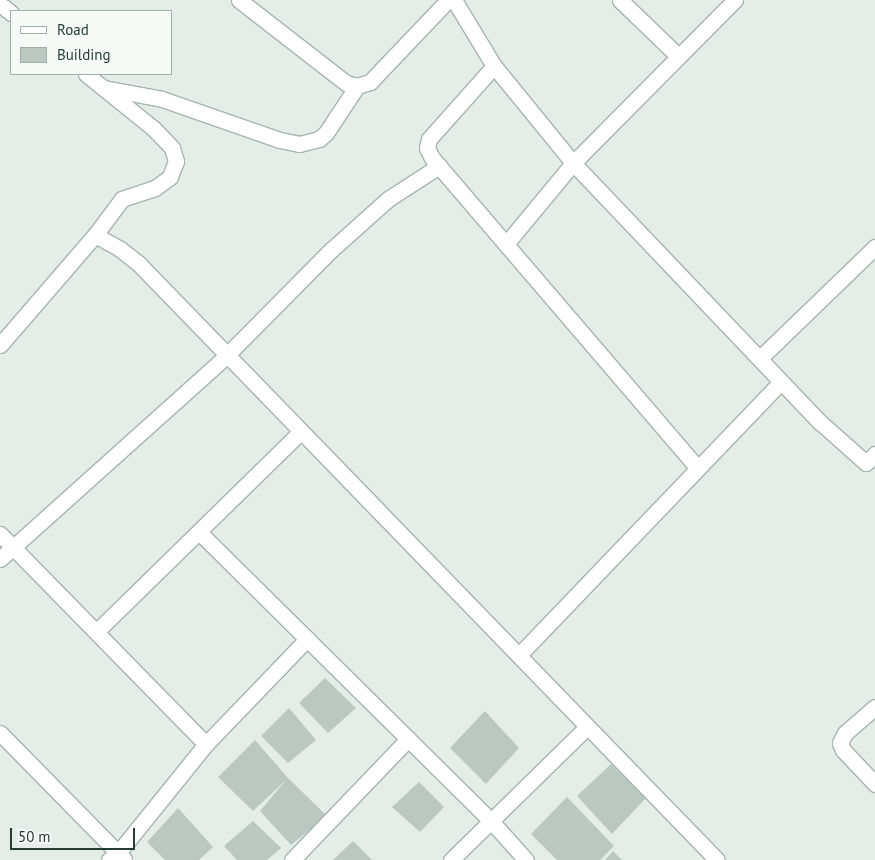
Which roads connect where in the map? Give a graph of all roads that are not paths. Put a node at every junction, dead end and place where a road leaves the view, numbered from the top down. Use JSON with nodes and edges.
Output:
{"nodes":[{"id":1,"x":239,"y":0,"type":"edge"},
{"id":2,"x":448,"y":0,"type":"edge"},
{"id":3,"x":454,"y":0,"type":"edge"},
{"id":4,"x":620,"y":0,"type":"edge"},
{"id":5,"x":735,"y":0,"type":"edge"},
{"id":6,"x":0,"y":4,"type":"edge"},
{"id":7,"x":10,"y":12,"type":"edge"},
{"id":8,"x":678,"y":56,"type":"junction"},
{"id":9,"x":494,"y":66,"type":"junction"},
{"id":10,"x":87,"y":75,"type":"edge"},
{"id":11,"x":357,"y":86,"type":"junction"},
{"id":12,"x":104,"y":88,"type":"junction"},
{"id":13,"x":573,"y":163,"type":"junction"},
{"id":14,"x":439,"y":166,"type":"junction"},
{"id":15,"x":95,"y":236,"type":"junction"},
{"id":16,"x":506,"y":244,"type":"junction"},
{"id":17,"x":875,"y":247,"type":"edge"},
{"id":18,"x":0,"y":345,"type":"edge"},
{"id":19,"x":226,"y":356,"type":"junction"},
{"id":20,"x":760,"y":358,"type":"junction"},
{"id":21,"x":781,"y":382,"type":"junction"},
{"id":22,"x":300,"y":432,"type":"junction"},
{"id":23,"x":872,"y":463,"type":"edge"},
{"id":24,"x":698,"y":468,"type":"junction"},
{"id":25,"x":199,"y":532,"type":"junction"},
{"id":26,"x":0,"y":534,"type":"edge"},
{"id":27,"x":12,"y":547,"type":"junction"},
{"id":28,"x":0,"y":559,"type":"edge"},
{"id":29,"x":97,"y":631,"type":"junction"},
{"id":30,"x":307,"y":639,"type":"junction"},
{"id":31,"x":519,"y":655,"type":"junction"},
{"id":32,"x":875,"y":707,"type":"edge"},
{"id":33,"x":587,"y":727,"type":"junction"},
{"id":34,"x":0,"y":733,"type":"edge"},
{"id":35,"x":408,"y":740,"type":"junction"},
{"id":36,"x":206,"y":744,"type":"junction"},
{"id":37,"x":875,"y":784,"type":"edge"},
{"id":38,"x":491,"y":821,"type":"junction"},
{"id":39,"x":118,"y":858,"type":"edge"},
{"id":40,"x":292,"y":860,"type":"edge"},
{"id":41,"x":452,"y":860,"type":"edge"},
{"id":42,"x":526,"y":860,"type":"edge"},
{"id":43,"x":718,"y":860,"type":"edge"}],
"edges":[{"from":1,"to":11,"type":"street"},
{"from":2,"to":11,"type":"street"},
{"from":3,"to":9,"type":"street"},
{"from":4,"to":8,"type":"street"},
{"from":5,"to":8,"type":"street"},
{"from":6,"to":7,"type":"street"},
{"from":8,"to":13,"type":"street"},
{"from":9,"to":13,"type":"street"},
{"from":9,"to":14,"type":"street"},
{"from":10,"to":12,"type":"street"},
{"from":11,"to":12,"type":"street"},
{"from":12,"to":15,"type":"street"},
{"from":13,"to":16,"type":"street"},
{"from":13,"to":20,"type":"street"},
{"from":14,"to":16,"type":"street"},
{"from":14,"to":19,"type":"street"},
{"from":15,"to":18,"type":"street"},
{"from":15,"to":19,"type":"street"},
{"from":16,"to":24,"type":"street"},
{"from":17,"to":20,"type":"street"},
{"from":19,"to":22,"type":"street"},
{"from":19,"to":27,"type":"street"},
{"from":20,"to":21,"type":"street"},
{"from":21,"to":23,"type":"street"},
{"from":21,"to":24,"type":"street"},
{"from":22,"to":25,"type":"street"},
{"from":22,"to":31,"type":"street"},
{"from":24,"to":31,"type":"street"},
{"from":25,"to":29,"type":"street"},
{"from":25,"to":30,"type":"street"},
{"from":26,"to":27,"type":"street"},
{"from":27,"to":28,"type":"street"},
{"from":27,"to":29,"type":"street"},
{"from":29,"to":36,"type":"street"},
{"from":30,"to":35,"type":"street"},
{"from":30,"to":36,"type":"street"},
{"from":31,"to":33,"type":"street"},
{"from":32,"to":37,"type":"street"},
{"from":33,"to":38,"type":"street"},
{"from":33,"to":43,"type":"street"},
{"from":34,"to":39,"type":"street"},
{"from":35,"to":38,"type":"street"},
{"from":35,"to":40,"type":"street"},
{"from":36,"to":39,"type":"street"},
{"from":38,"to":41,"type":"street"},
{"from":38,"to":42,"type":"street"}]}
